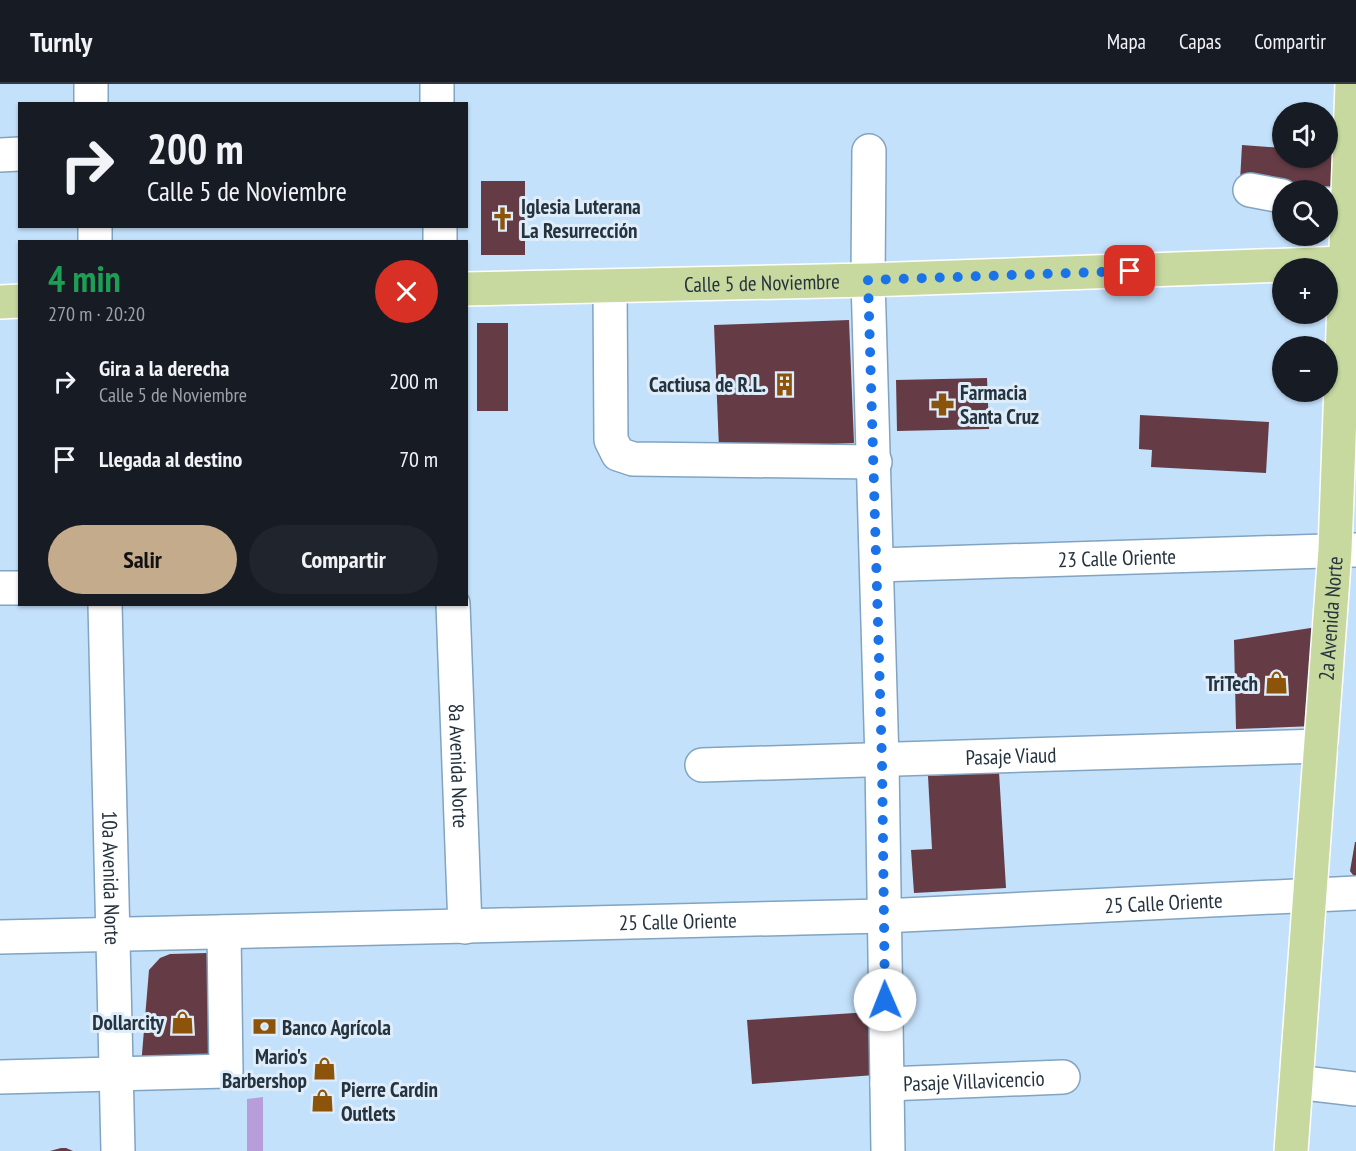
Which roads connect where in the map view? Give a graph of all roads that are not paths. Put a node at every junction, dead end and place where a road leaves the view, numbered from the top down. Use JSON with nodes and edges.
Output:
{"nodes":[{"id":1,"x":91,"y":84,"type":"edge"},
{"id":2,"x":437,"y":84,"type":"edge"},
{"id":3,"x":1352,"y":84,"type":"edge"},
{"id":4,"x":91,"y":102,"type":"edge"},
{"id":5,"x":437,"y":102,"type":"edge"},
{"id":6,"x":869,"y":151,"type":"dead end"},
{"id":7,"x":0,"y":154,"type":"edge"},
{"id":8,"x":18,"y":154,"type":"edge"},
{"id":9,"x":1250,"y":190,"type":"dead end"},
{"id":10,"x":1272,"y":194,"type":"edge"},
{"id":11,"x":1338,"y":198,"type":"edge"},
{"id":12,"x":1338,"y":214,"type":"edge"},
{"id":13,"x":1344,"y":263,"type":"junction"},
{"id":14,"x":868,"y":280,"type":"junction"},
{"id":15,"x":610,"y":287,"type":"junction"},
{"id":16,"x":468,"y":289,"type":"edge"},
{"id":17,"x":18,"y":301,"type":"edge"},
{"id":18,"x":0,"y":302,"type":"edge"},
{"id":19,"x":874,"y":462,"type":"junction"},
{"id":20,"x":1346,"y":550,"type":"edge"},
{"id":21,"x":877,"y":565,"type":"junction"},
{"id":22,"x":0,"y":588,"type":"edge"},
{"id":23,"x":18,"y":588,"type":"edge"},
{"id":24,"x":105,"y":606,"type":"edge"},
{"id":25,"x":453,"y":606,"type":"edge"},
{"id":26,"x":1321,"y":746,"type":"junction"},
{"id":27,"x":882,"y":762,"type":"junction"},
{"id":28,"x":702,"y":765,"type":"dead end"},
{"id":29,"x":1356,"y":893,"type":"edge"},
{"id":30,"x":1310,"y":894,"type":"junction"},
{"id":31,"x":883,"y":916,"type":"junction"},
{"id":32,"x":465,"y":927,"type":"junction"},
{"id":33,"x":224,"y":932,"type":"junction"},
{"id":34,"x":113,"y":936,"type":"junction"},
{"id":35,"x":0,"y":937,"type":"edge"},
{"id":36,"x":116,"y":1073,"type":"junction"},
{"id":37,"x":0,"y":1077,"type":"edge"},
{"id":38,"x":1063,"y":1077,"type":"dead end"},
{"id":39,"x":1296,"y":1082,"type":"junction"},
{"id":40,"x":886,"y":1084,"type":"junction"},
{"id":41,"x":1356,"y":1089,"type":"edge"},
{"id":42,"x":118,"y":1151,"type":"edge"},
{"id":43,"x":888,"y":1151,"type":"edge"},
{"id":44,"x":1291,"y":1151,"type":"edge"}],
"edges":[{"from":1,"to":4,"type":"street"},
{"from":2,"to":5,"type":"street"},
{"from":3,"to":11,"type":"main road","name":"2a Avenida Norte"},
{"from":6,"to":14,"type":"street"},
{"from":7,"to":8,"type":"street"},
{"from":9,"to":10,"type":"street"},
{"from":12,"to":13,"type":"main road","name":"2a Avenida Norte"},
{"from":13,"to":14,"type":"main road","name":"Calle 5 de Noviembre"},
{"from":13,"to":20,"type":"main road","name":"2a Avenida Norte"},
{"from":14,"to":15,"type":"main road","name":"Calle 5 de Noviembre"},
{"from":14,"to":19,"type":"street"},
{"from":15,"to":16,"type":"main road","name":"Calle 5 de Noviembre"},
{"from":15,"to":19,"type":"street"},
{"from":17,"to":18,"type":"main road"},
{"from":19,"to":21,"type":"street"},
{"from":20,"to":21,"type":"street","name":"23 Calle Oriente"},
{"from":20,"to":26,"type":"main road","name":"2a Avenida Norte"},
{"from":21,"to":27,"type":"street"},
{"from":22,"to":23,"type":"street"},
{"from":24,"to":34,"type":"street","name":"10a Avenida Norte"},
{"from":25,"to":32,"type":"street","name":"8a Avenida Norte"},
{"from":26,"to":27,"type":"street","name":"Pasaje Viaud"},
{"from":26,"to":30,"type":"main road","name":"2a Avenida Norte"},
{"from":27,"to":28,"type":"street","name":"Pasaje Viaud"},
{"from":27,"to":31,"type":"street"},
{"from":29,"to":30,"type":"street","name":"25 Calle Oriente"},
{"from":30,"to":31,"type":"street","name":"25 Calle Oriente"},
{"from":30,"to":39,"type":"main road","name":"2a Avenida Norte"},
{"from":31,"to":32,"type":"street","name":"25 Calle Oriente"},
{"from":31,"to":40,"type":"street"},
{"from":32,"to":33,"type":"street","name":"25 Calle Oriente"},
{"from":33,"to":34,"type":"street","name":"25 Calle Oriente"},
{"from":33,"to":36,"type":"street"},
{"from":34,"to":35,"type":"street","name":"25 Calle Oriente"},
{"from":34,"to":36,"type":"street","name":"10a Avenida Norte"},
{"from":36,"to":37,"type":"street"},
{"from":36,"to":42,"type":"street","name":"10a Avenida Norte"},
{"from":38,"to":40,"type":"street","name":"Pasaje Villavicencio"},
{"from":39,"to":41,"type":"street"},
{"from":39,"to":44,"type":"main road","name":"2a Avenida Norte"},
{"from":40,"to":43,"type":"street"}]}
